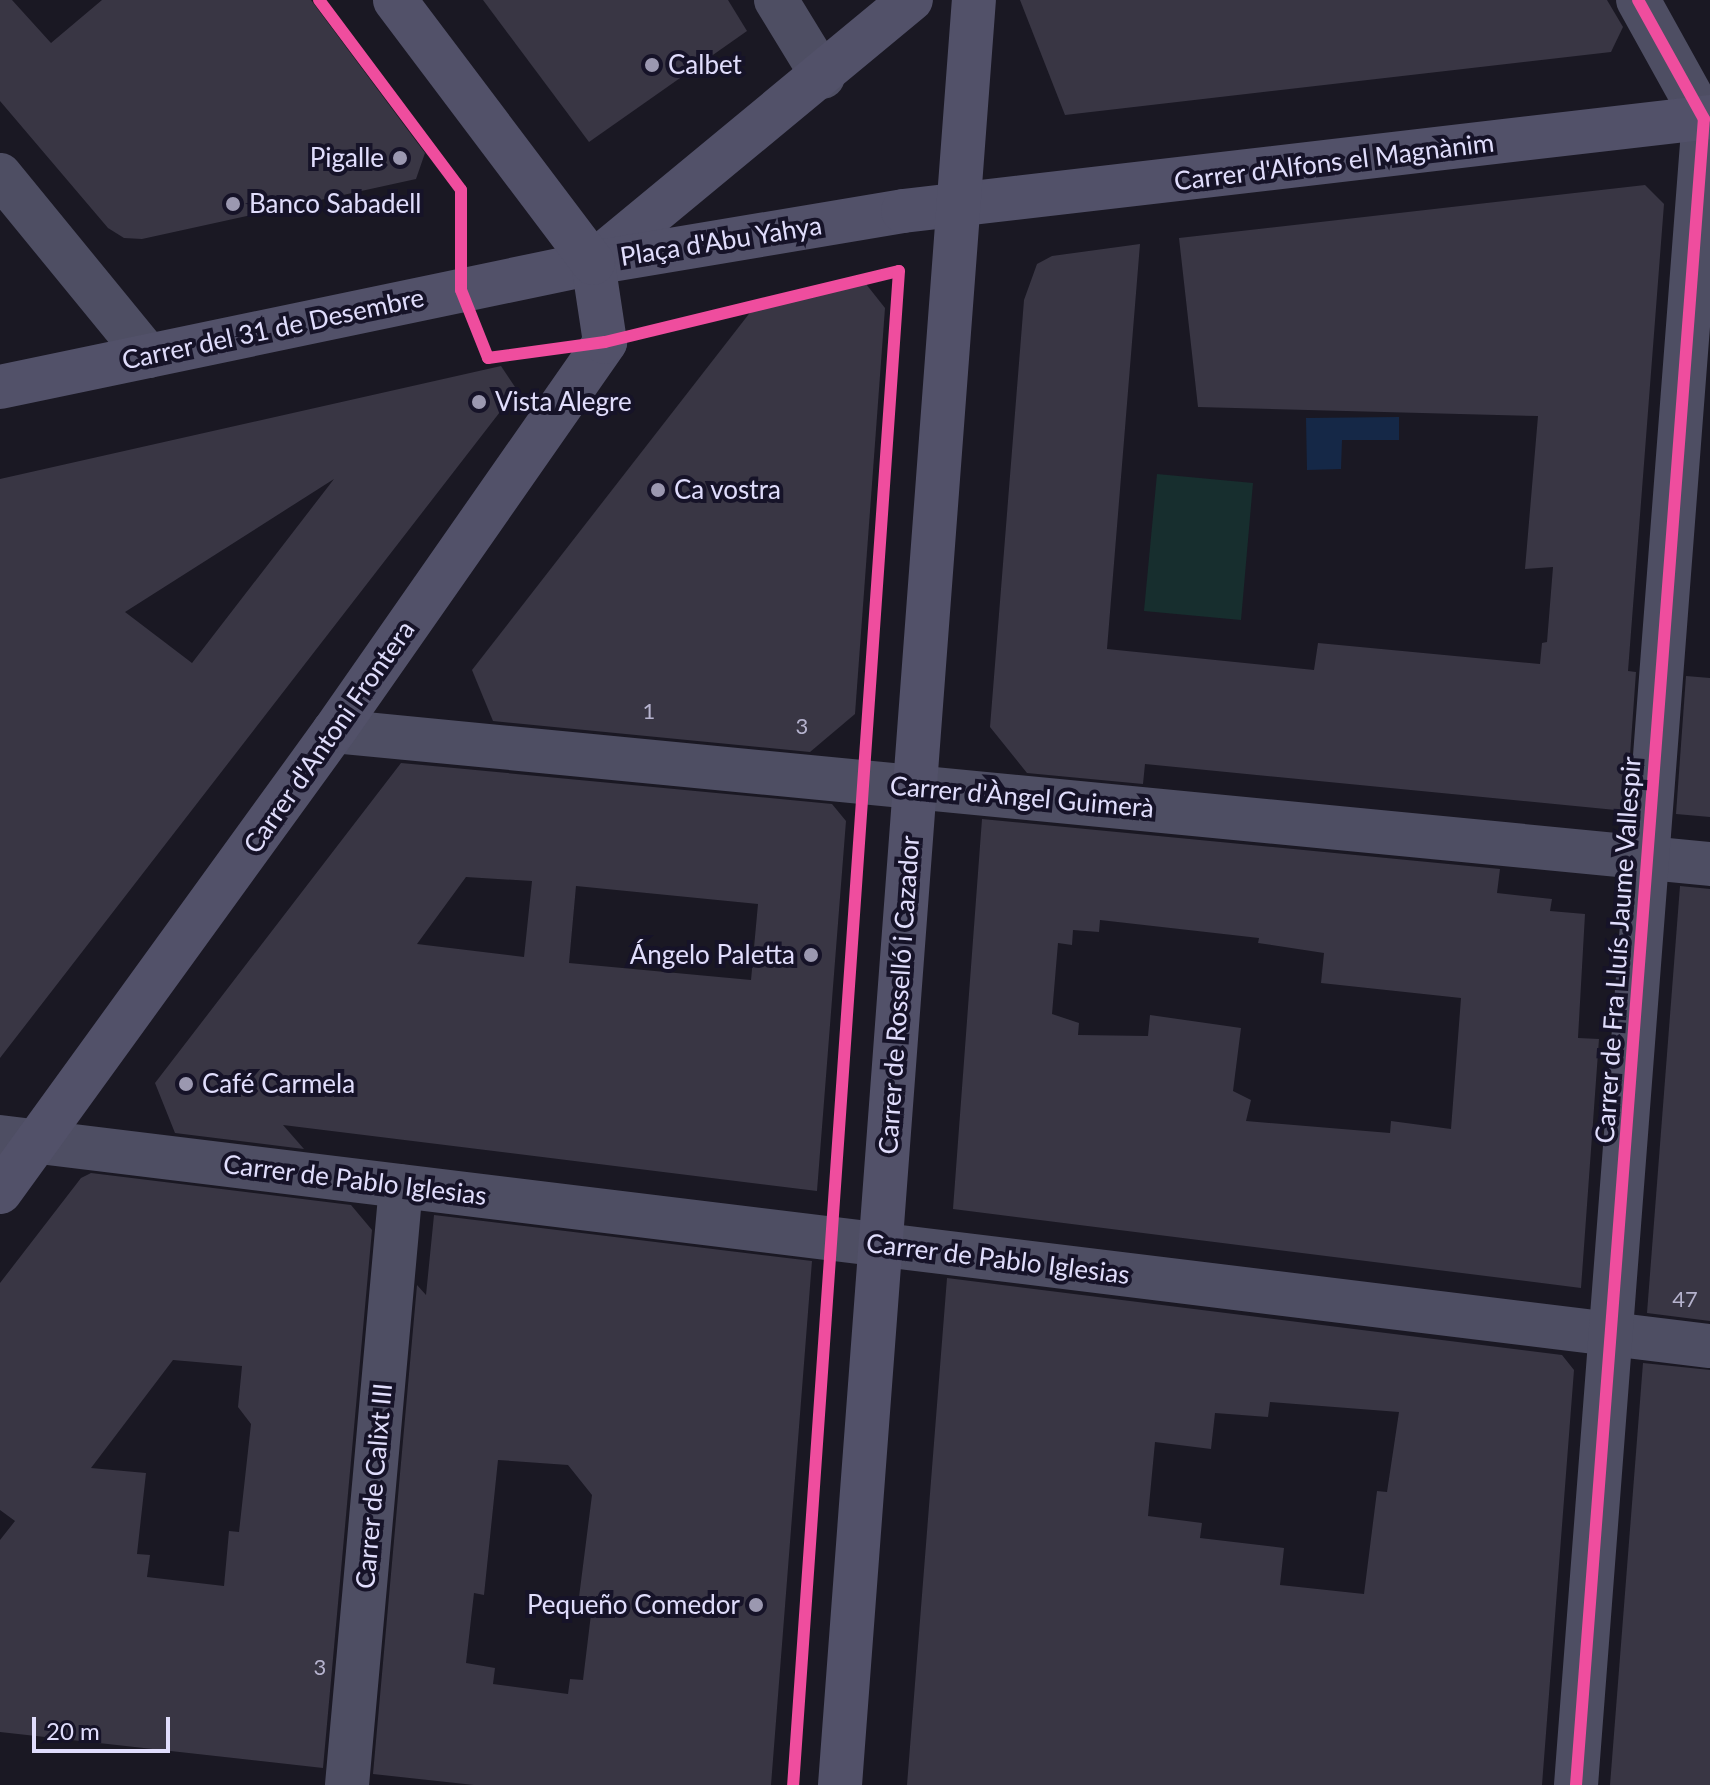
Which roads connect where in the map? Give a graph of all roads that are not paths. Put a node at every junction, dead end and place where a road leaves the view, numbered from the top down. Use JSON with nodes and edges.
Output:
{"nodes":[{"id":1,"x":395,"y":0,"type":"edge"},
{"id":2,"x":776,"y":0,"type":"edge"},
{"id":3,"x":911,"y":0,"type":"edge"},
{"id":4,"x":974,"y":0,"type":"edge"},
{"id":5,"x":1638,"y":0,"type":"edge"},
{"id":6,"x":823,"y":77,"type":"junction"},
{"id":7,"x":1707,"y":118,"type":"edge"},
{"id":8,"x":0,"y":175,"type":"edge"},
{"id":9,"x":958,"y":206,"type":"junction"},
{"id":10,"x":593,"y":263,"type":"junction"},
{"id":11,"x":148,"y":356,"type":"junction"},
{"id":12,"x":1697,"y":379,"type":"edge"},
{"id":13,"x":0,"y":387,"type":"edge"},
{"id":14,"x":334,"y":731,"type":"junction"},
{"id":15,"x":915,"y":787,"type":"junction"},
{"id":16,"x":1647,"y":858,"type":"junction"},
{"id":17,"x":1710,"y":864,"type":"edge"},
{"id":18,"x":20,"y":1140,"type":"edge"},
{"id":19,"x":401,"y":1186,"type":"junction"},
{"id":20,"x":0,"y":1192,"type":"edge"},
{"id":21,"x":881,"y":1244,"type":"junction"},
{"id":22,"x":1610,"y":1334,"type":"junction"},
{"id":23,"x":1710,"y":1346,"type":"edge"},
{"id":24,"x":347,"y":1785,"type":"edge"},
{"id":25,"x":840,"y":1785,"type":"edge"},
{"id":26,"x":1576,"y":1785,"type":"edge"}],
"edges":[{"from":1,"to":10,"type":"street"},
{"from":2,"to":6,"type":"street"},
{"from":3,"to":6,"type":"street","name":"Plaça d'Abu Yahya"},
{"from":4,"to":9,"type":"street"},
{"from":5,"to":7,"type":"street"},
{"from":6,"to":10,"type":"street","name":"Plaça d'Abu Yahya"},
{"from":7,"to":9,"type":"street","name":"Carrer d'Alfons el Magnànim"},
{"from":7,"to":12,"type":"street","name":"Carrer de Fra Lluís Jaume Vallespir"},
{"from":8,"to":11,"type":"street"},
{"from":9,"to":10,"type":"street","name":"Plaça d'Abu Yahya"},
{"from":9,"to":15,"type":"street","name":"Carrer de Rosselló i Cazador"},
{"from":10,"to":11,"type":"street","name":"Carrer del 31 de Desembre"},
{"from":10,"to":14,"type":"street","name":"Carrer d'Antoni Frontera"},
{"from":11,"to":13,"type":"street","name":"Carrer del 31 de Desembre"},
{"from":12,"to":16,"type":"street","name":"Carrer de Fra Lluís Jaume Vallespir"},
{"from":14,"to":15,"type":"street","name":"Carrer d'Àngel Guimerà"},
{"from":14,"to":18,"type":"street","name":"Carrer d'Antoni Frontera"},
{"from":15,"to":16,"type":"street","name":"Carrer d'Àngel Guimerà"},
{"from":15,"to":21,"type":"street","name":"Carrer de Rosselló i Cazador"},
{"from":16,"to":17,"type":"street","name":"Carrer d'Àngel Guimerà"},
{"from":16,"to":22,"type":"street","name":"Carrer de Fra Lluís Jaume Vallespir"},
{"from":18,"to":19,"type":"street","name":"Carrer de Pablo Iglesias"},
{"from":18,"to":20,"type":"street","name":"Carrer d'Antoni Frontera"},
{"from":19,"to":21,"type":"street","name":"Carrer de Pablo Iglesias"},
{"from":19,"to":24,"type":"street","name":"Carrer de Calixt III"},
{"from":21,"to":22,"type":"street","name":"Carrer de Pablo Iglesias"},
{"from":21,"to":25,"type":"street","name":"Carrer de Rosselló i Cazador"},
{"from":22,"to":23,"type":"street","name":"Carrer de Pablo Iglesias"},
{"from":22,"to":26,"type":"street","name":"Carrer de Fra Lluís Jaume Vallespir"}]}
